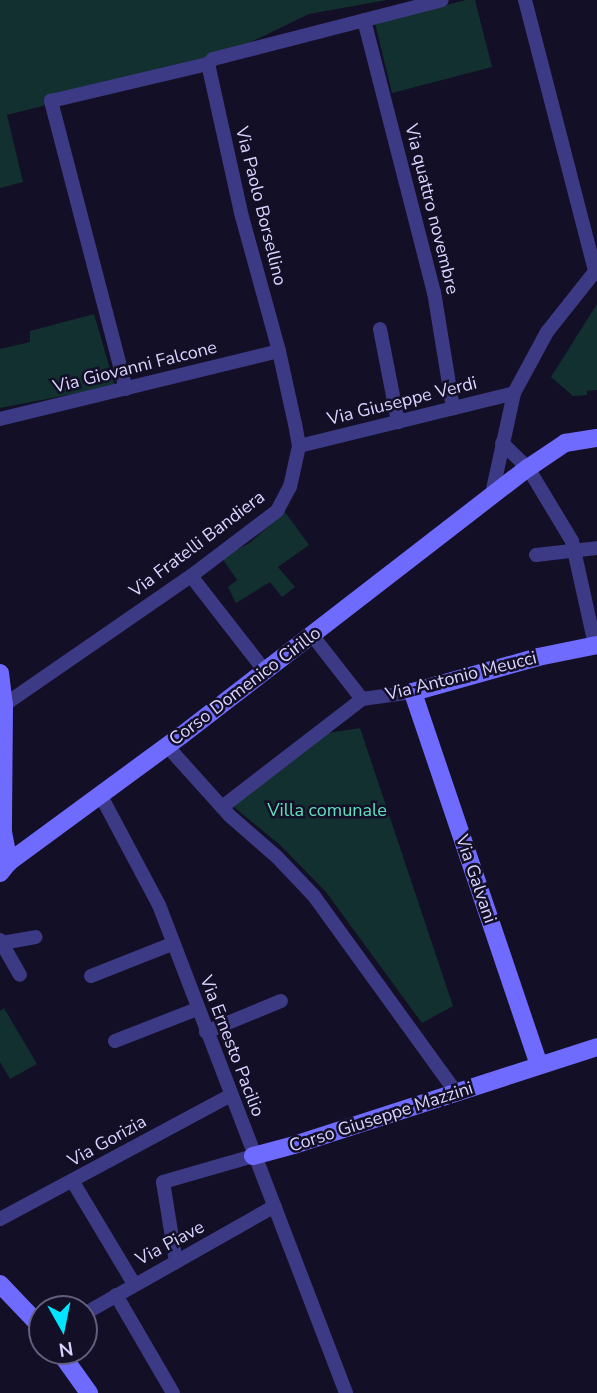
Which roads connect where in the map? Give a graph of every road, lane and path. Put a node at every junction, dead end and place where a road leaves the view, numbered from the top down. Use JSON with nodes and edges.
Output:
{"nodes":[{"id":1,"x":442,"y":0,"type":"edge"},
{"id":2,"x":524,"y":0,"type":"edge"},
{"id":3,"x":364,"y":20,"type":"junction"},
{"id":4,"x":208,"y":67,"type":"junction"},
{"id":5,"x":596,"y":270,"type":"edge"},
{"id":6,"x":380,"y":329,"type":"dead end"},
{"id":7,"x":279,"y":351,"type":"junction"},
{"id":8,"x":126,"y":389,"type":"junction"},
{"id":9,"x":514,"y":393,"type":"junction"},
{"id":10,"x":453,"y":408,"type":"junction"},
{"id":11,"x":0,"y":419,"type":"edge"},
{"id":12,"x":398,"y":422,"type":"junction"},
{"id":13,"x":597,"y":438,"type":"edge"},
{"id":14,"x":502,"y":443,"type":"junction"},
{"id":15,"x":299,"y":446,"type":"junction"},
{"id":16,"x":528,"y":468,"type":"junction"},
{"id":17,"x":491,"y":496,"type":"junction"},
{"id":18,"x":597,"y":548,"type":"edge"},
{"id":19,"x":574,"y":550,"type":"junction"},
{"id":20,"x":536,"y":555,"type":"dead end"},
{"id":21,"x":191,"y":576,"type":"junction"},
{"id":22,"x":312,"y":635,"type":"junction"},
{"id":23,"x":596,"y":645,"type":"edge"},
{"id":24,"x":265,"y":671,"type":"junction"},
{"id":25,"x":0,"y":673,"type":"edge"},
{"id":26,"x":413,"y":692,"type":"junction"},
{"id":27,"x":362,"y":699,"type":"junction"},
{"id":28,"x":4,"y":705,"type":"junction"},
{"id":29,"x":167,"y":746,"type":"junction"},
{"id":30,"x":101,"y":796,"type":"junction"},
{"id":31,"x":222,"y":807,"type":"junction"},
{"id":32,"x":5,"y":867,"type":"edge"},
{"id":33,"x":35,"y":937,"type":"dead end"},
{"id":34,"x":1,"y":942,"type":"edge"},
{"id":35,"x":172,"y":944,"type":"junction"},
{"id":36,"x":20,"y":975,"type":"dead end"},
{"id":37,"x":91,"y":976,"type":"dead end"},
{"id":38,"x":281,"y":1001,"type":"dead end"},
{"id":39,"x":197,"y":1009,"type":"junction"},
{"id":40,"x":206,"y":1032,"type":"junction"},
{"id":41,"x":115,"y":1041,"type":"dead end"},
{"id":42,"x":597,"y":1047,"type":"edge"},
{"id":43,"x":539,"y":1065,"type":"junction"},
{"id":44,"x":456,"y":1092,"type":"junction"},
{"id":45,"x":231,"y":1095,"type":"junction"},
{"id":46,"x":254,"y":1156,"type":"junction"},
{"id":47,"x":73,"y":1182,"type":"junction"},
{"id":48,"x":275,"y":1206,"type":"junction"},
{"id":49,"x":0,"y":1219,"type":"edge"},
{"id":50,"x":176,"y":1262,"type":"junction"},
{"id":51,"x":0,"y":1284,"type":"edge"},
{"id":52,"x":134,"y":1284,"type":"junction"},
{"id":53,"x":116,"y":1295,"type":"junction"},
{"id":54,"x":98,"y":1306,"type":"edge"},
{"id":55,"x":28,"y":1313,"type":"edge"},
{"id":56,"x":69,"y":1365,"type":"edge"},
{"id":57,"x":89,"y":1393,"type":"edge"},
{"id":58,"x":173,"y":1393,"type":"edge"},
{"id":59,"x":346,"y":1393,"type":"edge"}],
"edges":[{"from":1,"to":3,"type":"street"},
{"from":2,"to":5,"type":"street"},
{"from":3,"to":4,"type":"street"},
{"from":3,"to":10,"type":"street","name":"Via quattro novembre"},
{"from":4,"to":7,"type":"street","name":"Via Paolo Borsellino"},
{"from":4,"to":8,"type":"street"},
{"from":5,"to":9,"type":"street"},
{"from":6,"to":12,"type":"street"},
{"from":7,"to":8,"type":"street","name":"Via Giovanni Falcone"},
{"from":7,"to":15,"type":"street","name":"Via Fratelli Bandiera"},
{"from":8,"to":11,"type":"street","name":"Via Giovanni Falcone"},
{"from":9,"to":10,"type":"street","name":"Via Giuseppe Verdi"},
{"from":9,"to":14,"type":"street"},
{"from":10,"to":12,"type":"street","name":"Via Giuseppe Verdi"},
{"from":12,"to":15,"type":"street","name":"Via Giuseppe Verdi"},
{"from":13,"to":16,"type":"street","name":"Corso Domenico Cirillo"},
{"from":14,"to":16,"type":"street"},
{"from":14,"to":17,"type":"street"},
{"from":15,"to":21,"type":"street","name":"Via Fratelli Bandiera"},
{"from":16,"to":17,"type":"street","name":"Corso Domenico Cirillo"},
{"from":16,"to":19,"type":"street"},
{"from":17,"to":22,"type":"street","name":"Corso Domenico Cirillo"},
{"from":18,"to":19,"type":"street"},
{"from":19,"to":20,"type":"street"},
{"from":19,"to":23,"type":"street"},
{"from":21,"to":24,"type":"street"},
{"from":21,"to":28,"type":"street","name":"Via Fratelli Bandiera"},
{"from":22,"to":24,"type":"street","name":"Corso Domenico Cirillo"},
{"from":22,"to":27,"type":"street","name":"Via Antonio Meucci"},
{"from":23,"to":26,"type":"street","name":"Via Antonio Meucci"},
{"from":24,"to":29,"type":"street","name":"Corso Domenico Cirillo"},
{"from":25,"to":28,"type":"street"},
{"from":26,"to":27,"type":"street","name":"Via Antonio Meucci"},
{"from":26,"to":43,"type":"street","name":"Via Galvani"},
{"from":27,"to":31,"type":"street"},
{"from":28,"to":32,"type":"street"},
{"from":29,"to":30,"type":"street","name":"Corso Domenico Cirillo"},
{"from":29,"to":31,"type":"street"},
{"from":30,"to":32,"type":"street","name":"Corso Domenico Cirillo"},
{"from":30,"to":35,"type":"street","name":"Via Ernesto Pacilio"},
{"from":31,"to":44,"type":"street"},
{"from":33,"to":34,"type":"street"},
{"from":34,"to":36,"type":"street"},
{"from":35,"to":37,"type":"street"},
{"from":35,"to":39,"type":"street","name":"Via Ernesto Pacilio"},
{"from":38,"to":40,"type":"street"},
{"from":39,"to":40,"type":"street","name":"Via Ernesto Pacilio"},
{"from":39,"to":41,"type":"street"},
{"from":40,"to":45,"type":"street","name":"Via Ernesto Pacilio"},
{"from":42,"to":43,"type":"street","name":"Corso Giuseppe Mazzini"},
{"from":43,"to":44,"type":"street","name":"Corso Giuseppe Mazzini"},
{"from":44,"to":46,"type":"street","name":"Corso Giuseppe Mazzini"},
{"from":45,"to":46,"type":"street","name":"Via Ernesto Pacilio"},
{"from":45,"to":47,"type":"street","name":"Via Gorizia"},
{"from":46,"to":48,"type":"street","name":"Via Ernesto Pacilio"},
{"from":46,"to":50,"type":"street","name":"Corso Giuseppe Mazzini"},
{"from":47,"to":49,"type":"street","name":"Via Gorizia"},
{"from":47,"to":52,"type":"street"},
{"from":48,"to":50,"type":"street","name":"Via Piave"},
{"from":48,"to":59,"type":"street","name":"Via Ernesto Pacilio"},
{"from":50,"to":52,"type":"street","name":"Via Piave"},
{"from":51,"to":55,"type":"street"},
{"from":52,"to":53,"type":"street","name":"Via Piave"},
{"from":53,"to":54,"type":"street","name":"Via Piave"},
{"from":53,"to":58,"type":"street"},
{"from":56,"to":57,"type":"street"}]}
